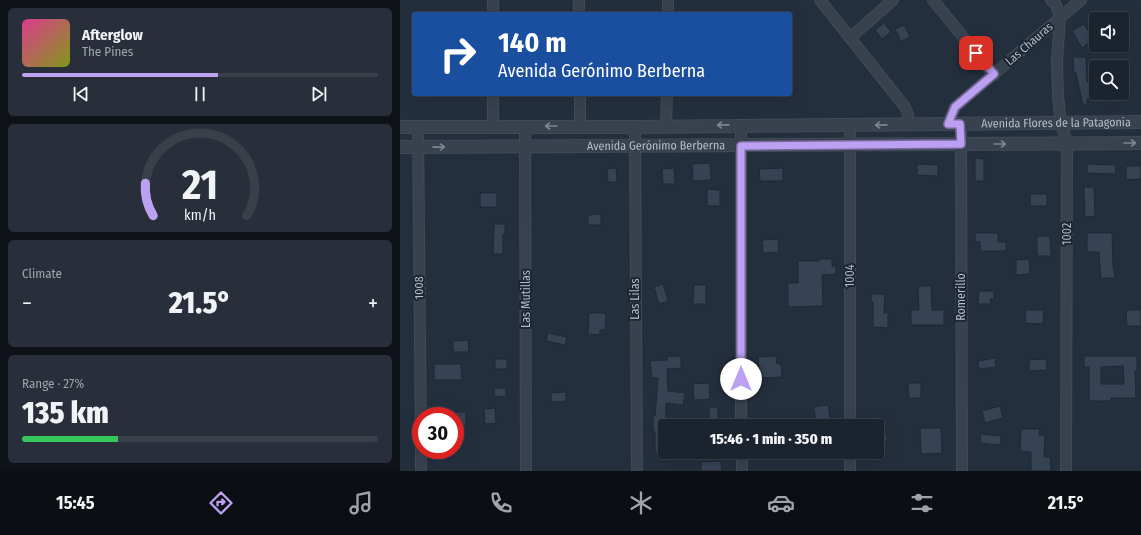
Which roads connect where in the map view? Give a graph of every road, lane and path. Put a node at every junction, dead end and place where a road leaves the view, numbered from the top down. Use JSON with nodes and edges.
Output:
{"nodes":[{"id":1,"x":493,"y":0,"type":"edge"},
{"id":2,"x":579,"y":0,"type":"edge"},
{"id":3,"x":668,"y":0,"type":"edge"},
{"id":4,"x":820,"y":0,"type":"edge"},
{"id":5,"x":892,"y":0,"type":"edge"},
{"id":6,"x":933,"y":0,"type":"edge"},
{"id":7,"x":1052,"y":0,"type":"edge"},
{"id":8,"x":1081,"y":0,"type":"edge"},
{"id":9,"x":493,"y":12,"type":"edge"},
{"id":10,"x":579,"y":12,"type":"edge"},
{"id":11,"x":668,"y":12,"type":"edge"},
{"id":12,"x":1060,"y":17,"type":"junction"},
{"id":13,"x":850,"y":38,"type":"junction"},
{"id":14,"x":994,"y":74,"type":"junction"},
{"id":15,"x":493,"y":96,"type":"edge"},
{"id":16,"x":580,"y":96,"type":"edge"},
{"id":17,"x":667,"y":96,"type":"edge"},
{"id":18,"x":1141,"y":122,"type":"edge"},
{"id":19,"x":909,"y":124,"type":"junction"},
{"id":20,"x":948,"y":124,"type":"junction"},
{"id":21,"x":960,"y":124,"type":"junction"},
{"id":22,"x":1061,"y":124,"type":"junction"},
{"id":23,"x":741,"y":125,"type":"junction"},
{"id":24,"x":850,"y":125,"type":"junction"},
{"id":25,"x":493,"y":126,"type":"junction"},
{"id":26,"x":525,"y":126,"type":"junction"},
{"id":27,"x":580,"y":126,"type":"junction"},
{"id":28,"x":666,"y":126,"type":"junction"},
{"id":29,"x":400,"y":127,"type":"edge"},
{"id":30,"x":418,"y":127,"type":"junction"},
{"id":31,"x":634,"y":127,"type":"junction"},
{"id":32,"x":1067,"y":143,"type":"junction"},
{"id":33,"x":1141,"y":143,"type":"edge"},
{"id":34,"x":961,"y":144,"type":"junction"},
{"id":35,"x":850,"y":145,"type":"junction"},
{"id":36,"x":635,"y":146,"type":"junction"},
{"id":37,"x":741,"y":146,"type":"junction"},
{"id":38,"x":400,"y":147,"type":"edge"},
{"id":39,"x":418,"y":147,"type":"junction"},
{"id":40,"x":525,"y":147,"type":"junction"},
{"id":41,"x":421,"y":407,"type":"edge"},
{"id":42,"x":742,"y":419,"type":"edge"},
{"id":43,"x":850,"y":419,"type":"edge"},
{"id":44,"x":421,"y":459,"type":"edge"},
{"id":45,"x":742,"y":459,"type":"edge"},
{"id":46,"x":850,"y":459,"type":"edge"},
{"id":47,"x":421,"y":471,"type":"edge"},
{"id":48,"x":526,"y":471,"type":"edge"},
{"id":49,"x":636,"y":471,"type":"edge"},
{"id":50,"x":742,"y":471,"type":"edge"},
{"id":51,"x":850,"y":471,"type":"edge"},
{"id":52,"x":962,"y":471,"type":"edge"},
{"id":53,"x":1066,"y":471,"type":"edge"}],
"edges":[{"from":1,"to":9,"type":"street"},
{"from":2,"to":10,"type":"street"},
{"from":3,"to":11,"type":"street"},
{"from":4,"to":13,"type":"street"},
{"from":5,"to":13,"type":"street"},
{"from":6,"to":14,"type":"street"},
{"from":7,"to":12,"type":"street","name":"1002"},
{"from":8,"to":12,"type":"street","name":"Las Chauras"},
{"from":12,"to":14,"type":"street","name":"Las Chauras"},
{"from":12,"to":22,"type":"street","name":"1002"},
{"from":13,"to":19,"type":"street"},
{"from":14,"to":20,"type":"street","name":"Las Chauras"},
{"from":15,"to":25,"type":"street"},
{"from":16,"to":27,"type":"street"},
{"from":17,"to":28,"type":"street"},
{"from":18,"to":22,"type":"street","name":"Avenida Flores de la Patagonia"},
{"from":19,"to":20,"type":"street","name":"Avenida Gerónimo Berberna"},
{"from":19,"to":24,"type":"street","name":"Avenida Gerónimo Berberna","one_way":true},
{"from":20,"to":21,"type":"street","name":"Avenida Flores de la Patagonia"},
{"from":21,"to":22,"type":"street","name":"Avenida Flores de la Patagonia"},
{"from":21,"to":34,"type":"street","name":"Romerillo"},
{"from":22,"to":32,"type":"street","name":"1002"},
{"from":23,"to":24,"type":"street","name":"Avenida Gerónimo Berberna"},
{"from":23,"to":28,"type":"street","name":"Avenida Gerónimo Berberna","one_way":true},
{"from":23,"to":37,"type":"street"},
{"from":24,"to":35,"type":"street","name":"1004"},
{"from":25,"to":26,"type":"street","name":"Avenida Gerónimo Berberna"},
{"from":25,"to":30,"type":"street","name":"Avenida Gerónimo Berberna"},
{"from":27,"to":26,"type":"street","name":"Avenida Gerónimo Berberna","one_way":true},
{"from":26,"to":40,"type":"street","name":"Las Mutillas"},
{"from":27,"to":31,"type":"street","name":"Avenida Gerónimo Berberna"},
{"from":28,"to":31,"type":"street","name":"Avenida Gerónimo Berberna"},
{"from":29,"to":30,"type":"street","name":"Avenida Gerónimo Berberna"},
{"from":30,"to":39,"type":"street","name":"1008"},
{"from":31,"to":36,"type":"street","name":"Las Lilas"},
{"from":32,"to":33,"type":"street","name":"Avenida Flores de la Patagonia","one_way":true},
{"from":34,"to":32,"type":"street","name":"Avenida Flores de la Patagonia","one_way":true},
{"from":32,"to":53,"type":"street","name":"1002"},
{"from":34,"to":35,"type":"street","name":"Avenida Gerónimo Berberna"},
{"from":34,"to":52,"type":"street","name":"Romerillo"},
{"from":35,"to":37,"type":"street","name":"Avenida Gerónimo Berberna"},
{"from":35,"to":43,"type":"street","name":"1004"},
{"from":36,"to":37,"type":"street","name":"Avenida Gerónimo Berberna"},
{"from":36,"to":40,"type":"street","name":"Avenida Gerónimo Berberna"},
{"from":36,"to":49,"type":"street","name":"Las Lilas"},
{"from":37,"to":42,"type":"street"},
{"from":38,"to":39,"type":"street","name":"Avenida Gerónimo Berberna"},
{"from":39,"to":40,"type":"street","name":"Avenida Gerónimo Berberna","one_way":true},
{"from":39,"to":41,"type":"street","name":"1008"},
{"from":40,"to":48,"type":"street","name":"Las Mutillas"},
{"from":44,"to":47,"type":"street","name":"1008"},
{"from":45,"to":50,"type":"street"},
{"from":46,"to":51,"type":"street"}]}
